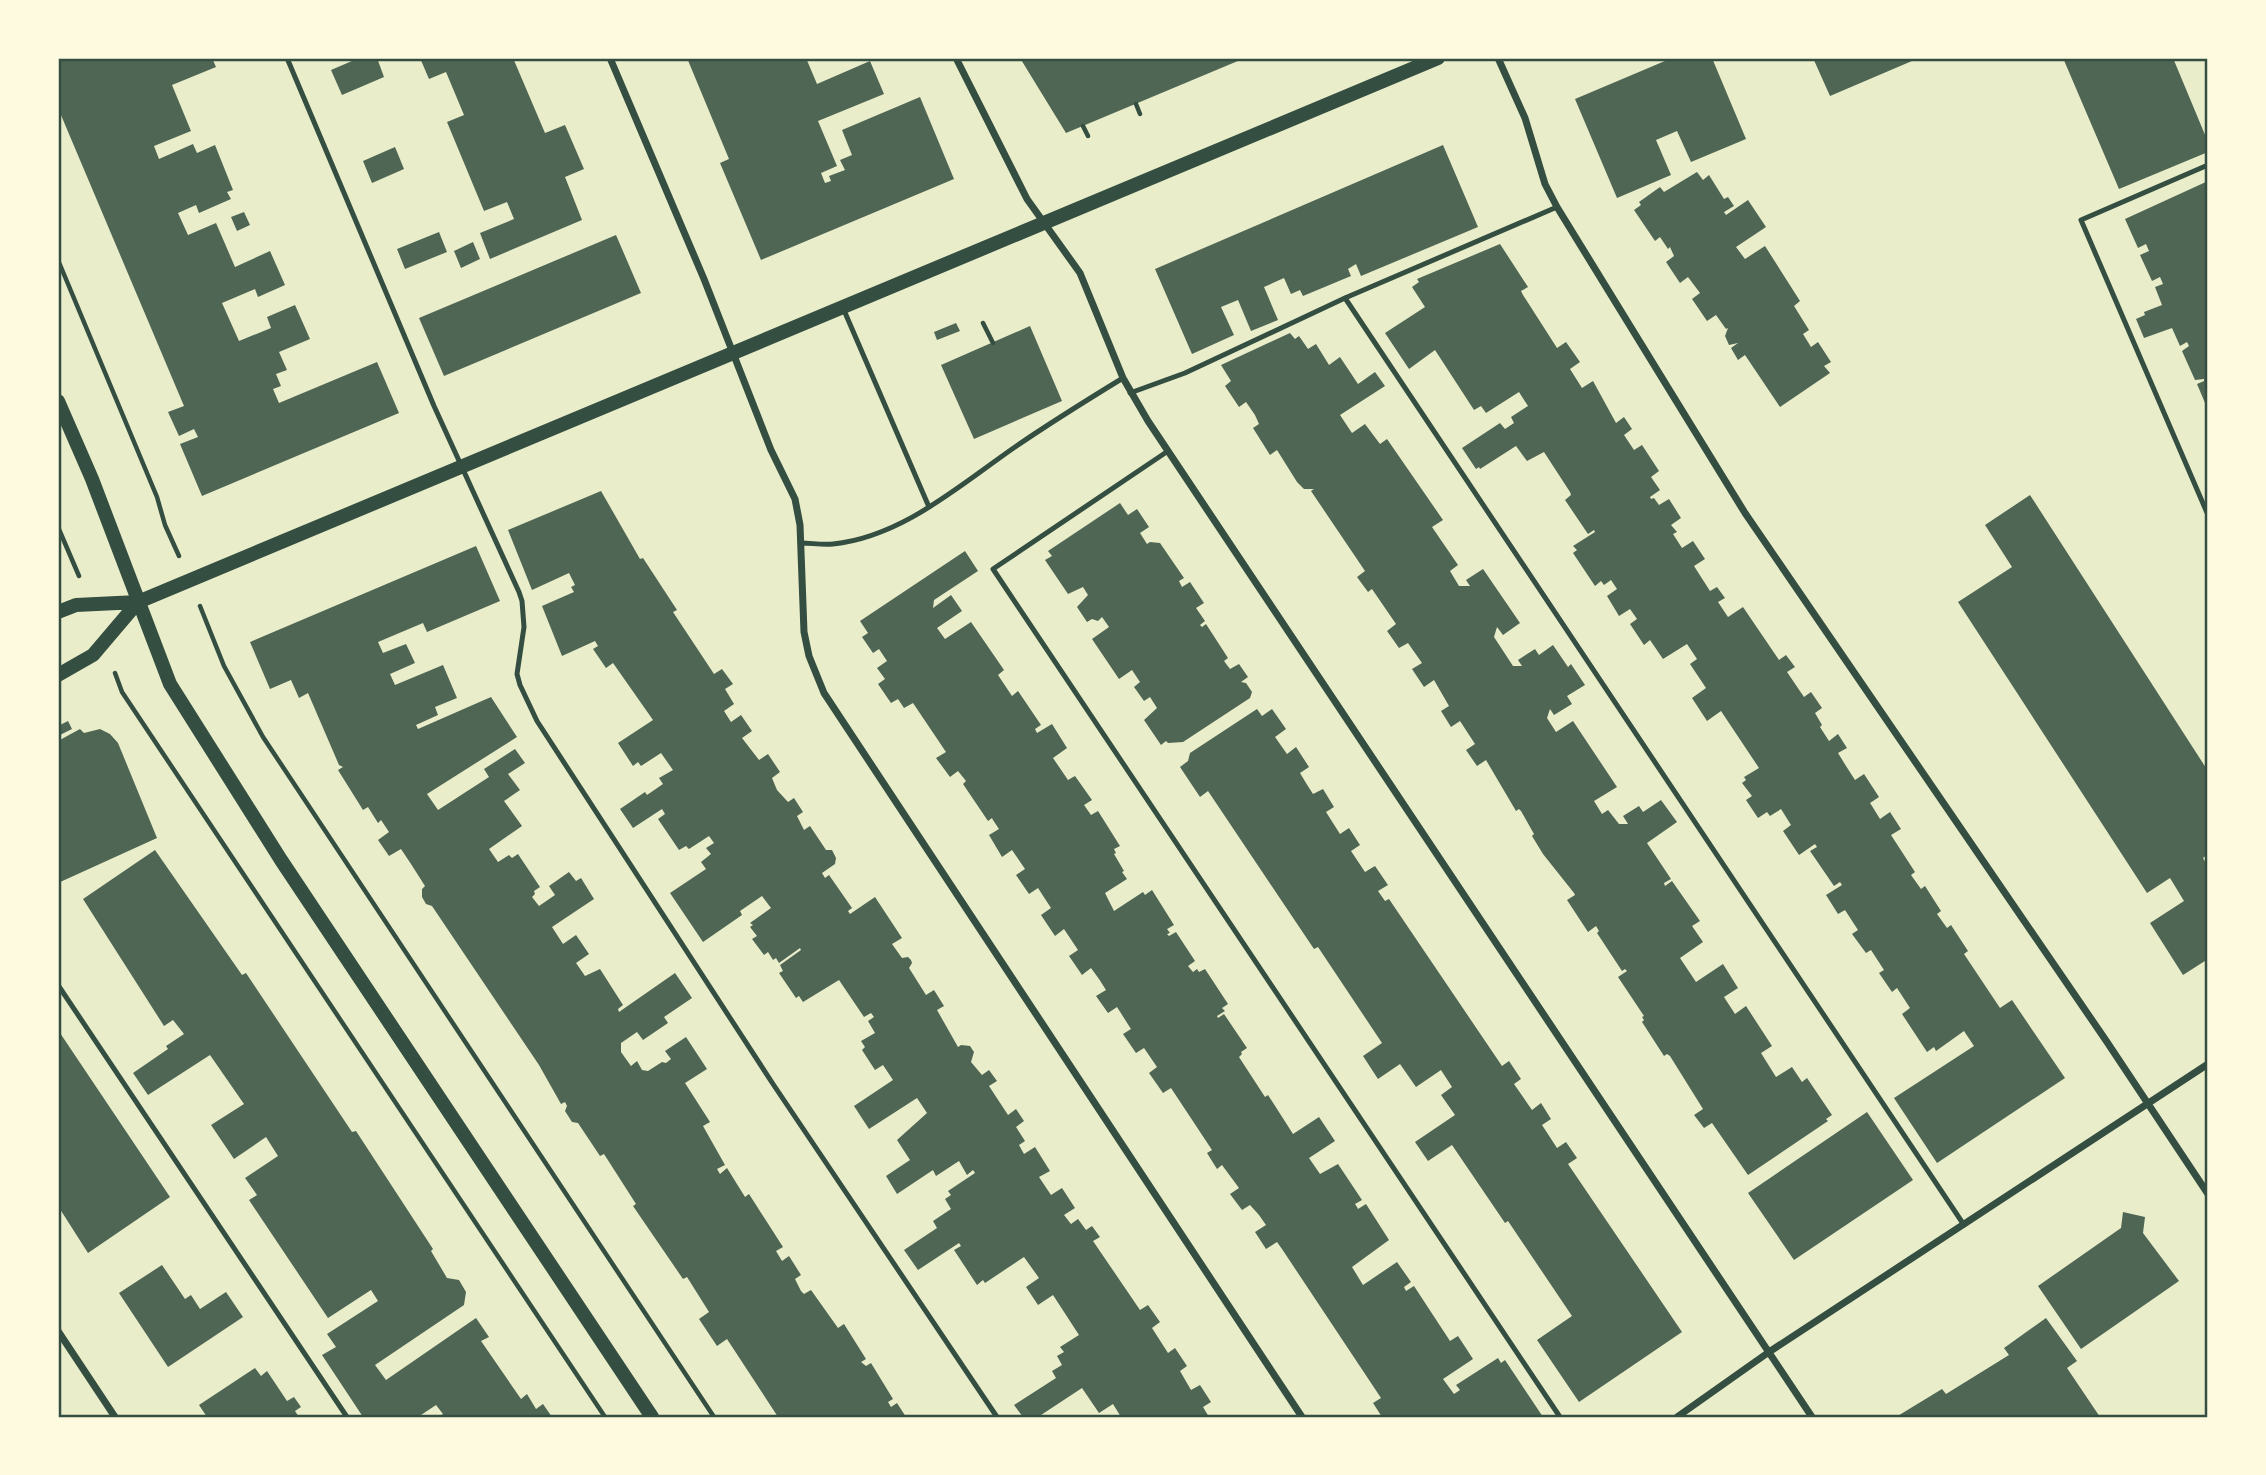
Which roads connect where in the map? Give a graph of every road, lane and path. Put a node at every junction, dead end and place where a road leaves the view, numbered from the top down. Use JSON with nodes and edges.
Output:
{"nodes":[{"id":1,"x":287,"y":58,"type":"edge"},
{"id":2,"x":610,"y":58,"type":"edge"},
{"id":3,"x":956,"y":58,"type":"edge"},
{"id":4,"x":1438,"y":58,"type":"edge"},
{"id":5,"x":1499,"y":58,"type":"edge"},
{"id":6,"x":1136,"y":104,"type":"dead end"},
{"id":7,"x":1140,"y":114,"type":"dead end"},
{"id":8,"x":1083,"y":126,"type":"dead end"},
{"id":9,"x":1088,"y":136,"type":"dead end"},
{"id":10,"x":2208,"y":164,"type":"edge"},
{"id":11,"x":1556,"y":207,"type":"junction"},
{"id":12,"x":1045,"y":223,"type":"junction"},
{"id":13,"x":58,"y":260,"type":"edge"},
{"id":14,"x":1345,"y":298,"type":"junction"},
{"id":15,"x":843,"y":308,"type":"junction"},
{"id":16,"x":983,"y":323,"type":"dead end"},
{"id":17,"x":993,"y":343,"type":"dead end"},
{"id":18,"x":732,"y":353,"type":"junction"},
{"id":19,"x":1123,"y":377,"type":"junction"},
{"id":20,"x":1130,"y":393,"type":"junction"},
{"id":21,"x":58,"y":401,"type":"edge"},
{"id":22,"x":1168,"y":451,"type":"junction"},
{"id":23,"x":461,"y":467,"type":"junction"},
{"id":24,"x":929,"y":507,"type":"junction"},
{"id":25,"x":2208,"y":515,"type":"edge"},
{"id":26,"x":165,"y":525,"type":"dead end"},
{"id":27,"x":58,"y":527,"type":"edge"},
{"id":28,"x":801,"y":543,"type":"junction"},
{"id":29,"x":74,"y":564,"type":"dead end"},
{"id":30,"x":138,"y":603,"type":"junction"},
{"id":31,"x":58,"y":612,"type":"edge"},
{"id":32,"x":215,"y":643,"type":"dead end"},
{"id":33,"x":58,"y":675,"type":"edge"},
{"id":34,"x":121,"y":692,"type":"dead end"},
{"id":35,"x":58,"y":985,"type":"edge"},
{"id":36,"x":2208,"y":1064,"type":"edge"},
{"id":37,"x":2147,"y":1103,"type":"junction"},
{"id":38,"x":2208,"y":1194,"type":"edge"},
{"id":39,"x":1964,"y":1225,"type":"junction"},
{"id":40,"x":58,"y":1331,"type":"edge"},
{"id":41,"x":1769,"y":1352,"type":"junction"},
{"id":42,"x":115,"y":1417,"type":"edge"},
{"id":43,"x":347,"y":1417,"type":"edge"},
{"id":44,"x":605,"y":1417,"type":"edge"},
{"id":45,"x":652,"y":1417,"type":"edge"},
{"id":46,"x":714,"y":1417,"type":"edge"},
{"id":47,"x":997,"y":1417,"type":"edge"},
{"id":48,"x":1302,"y":1417,"type":"edge"},
{"id":49,"x":1560,"y":1417,"type":"edge"},
{"id":50,"x":1676,"y":1417,"type":"edge"},
{"id":51,"x":1812,"y":1417,"type":"edge"}],
"edges":[{"from":1,"to":23,"type":"lane"},
{"from":2,"to":18,"type":"street"},
{"from":3,"to":12,"type":"street"},
{"from":4,"to":12,"type":"main road"},
{"from":5,"to":11,"type":"street"},
{"from":6,"to":7,"type":"path"},
{"from":8,"to":9,"type":"path"},
{"from":10,"to":25,"type":"lane"},
{"from":11,"to":14,"type":"lane"},
{"from":11,"to":37,"type":"street"},
{"from":12,"to":15,"type":"main road"},
{"from":12,"to":19,"type":"street"},
{"from":13,"to":26,"type":"path"},
{"from":14,"to":20,"type":"lane"},
{"from":14,"to":39,"type":"lane"},
{"from":15,"to":18,"type":"main road"},
{"from":15,"to":24,"type":"lane"},
{"from":16,"to":17,"type":"path"},
{"from":18,"to":23,"type":"main road"},
{"from":18,"to":28,"type":"street"},
{"from":19,"to":20,"type":"street"},
{"from":19,"to":24,"type":"lane"},
{"from":20,"to":22,"type":"street"},
{"from":21,"to":30,"type":"main road"},
{"from":22,"to":41,"type":"street"},
{"from":22,"to":49,"type":"lane"},
{"from":23,"to":30,"type":"main road"},
{"from":23,"to":47,"type":"lane"},
{"from":24,"to":28,"type":"lane"},
{"from":27,"to":29,"type":"path"},
{"from":28,"to":48,"type":"street"},
{"from":30,"to":31,"type":"main road"},
{"from":30,"to":33,"type":"main road"},
{"from":30,"to":45,"type":"main road"},
{"from":32,"to":46,"type":"path"},
{"from":34,"to":44,"type":"path"},
{"from":35,"to":43,"type":"lane"},
{"from":36,"to":37,"type":"street"},
{"from":37,"to":38,"type":"street"},
{"from":37,"to":39,"type":"street"},
{"from":39,"to":41,"type":"street"},
{"from":40,"to":42,"type":"street"},
{"from":41,"to":50,"type":"street"},
{"from":41,"to":51,"type":"street"}]}
